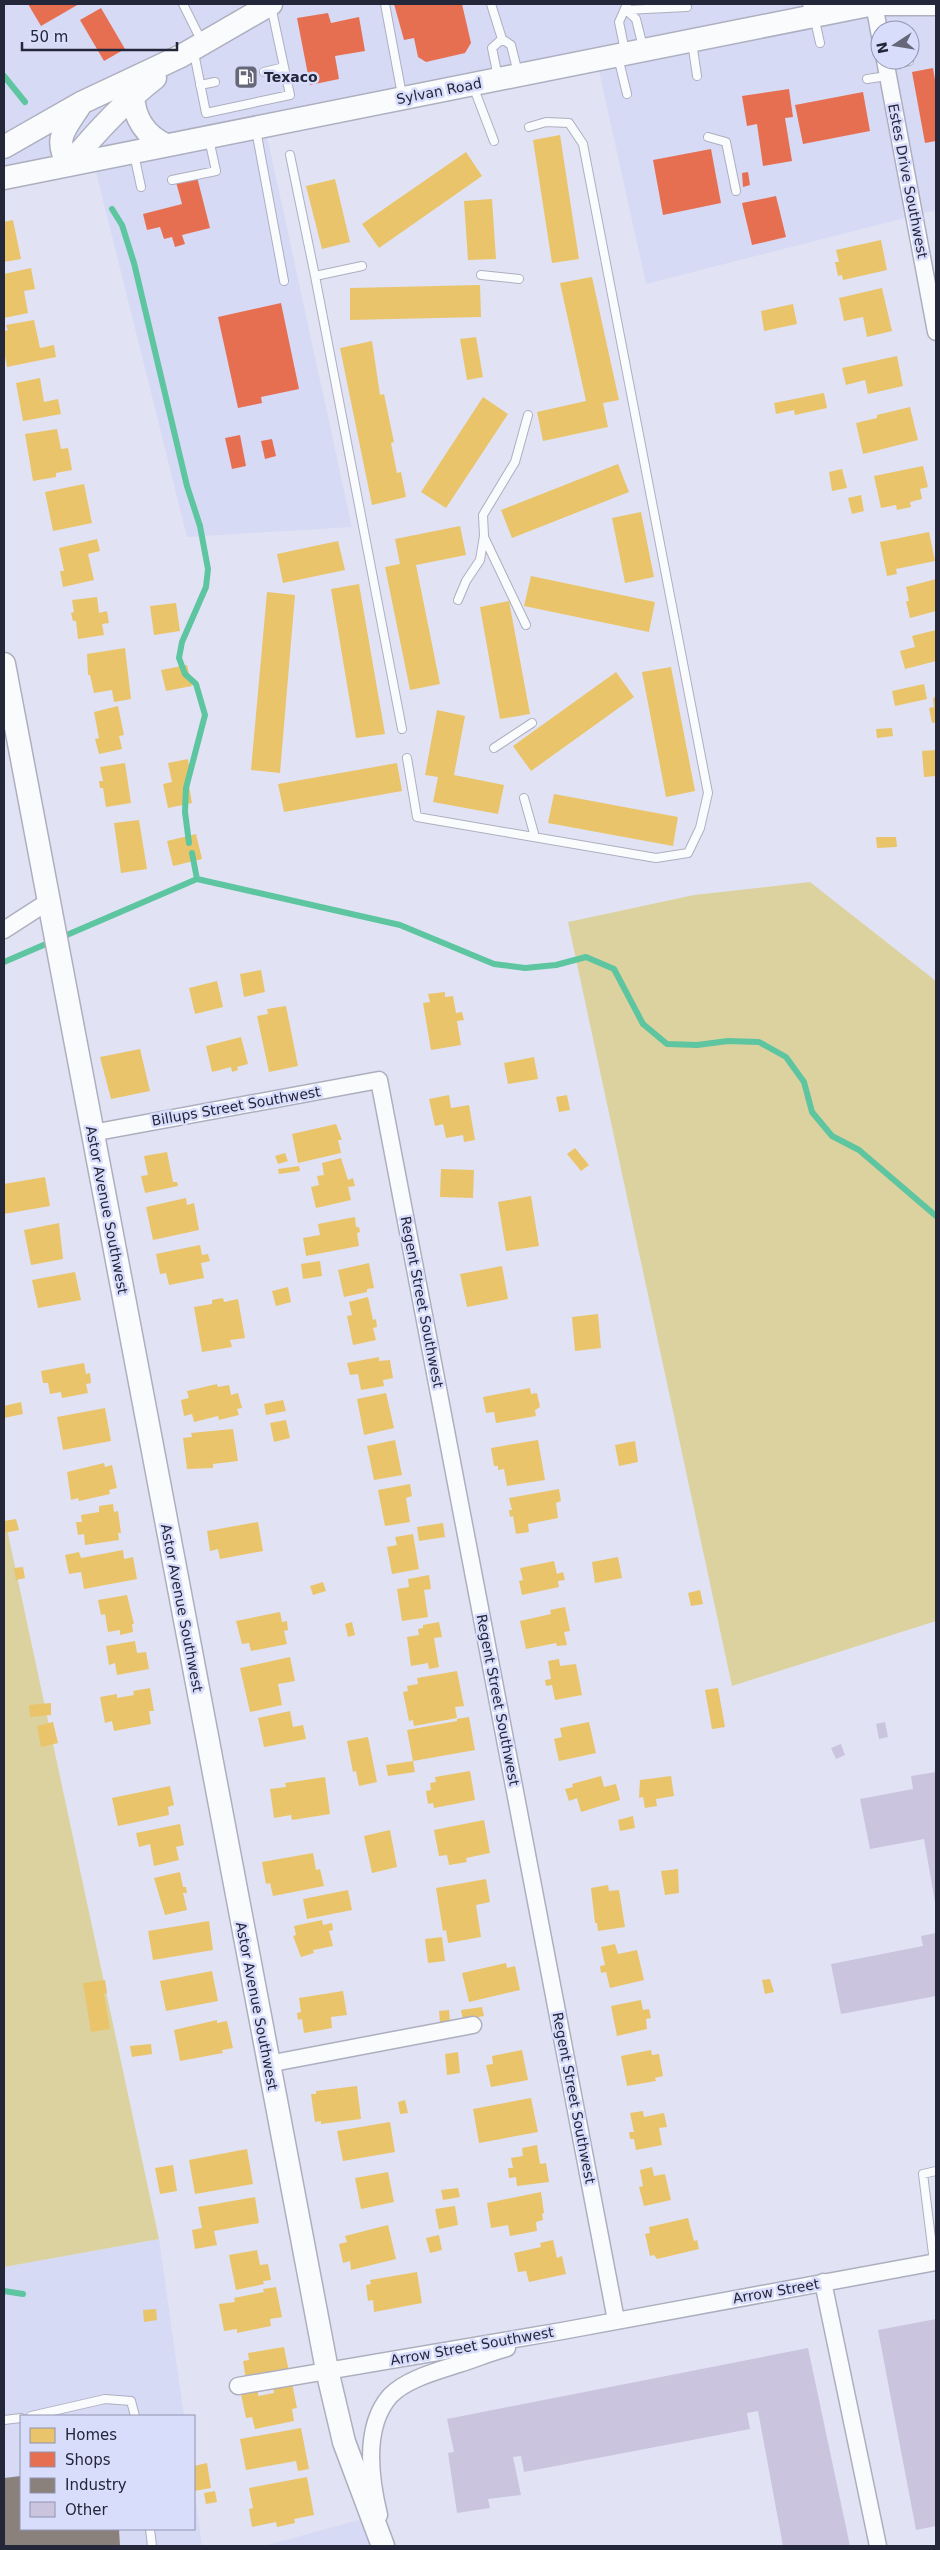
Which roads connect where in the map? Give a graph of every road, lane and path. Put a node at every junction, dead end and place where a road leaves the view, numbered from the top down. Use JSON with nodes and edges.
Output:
{"nodes":[{"id":1,"x":193,"y":4,"type":"edge"},
{"id":2,"x":271,"y":4,"type":"edge"},
{"id":3,"x":385,"y":4,"type":"edge"},
{"id":4,"x":491,"y":4,"type":"edge"},
{"id":5,"x":874,"y":4,"type":"edge"},
{"id":6,"x":936,"y":4,"type":"edge"},
{"id":7,"x":184,"y":6,"type":"edge"},
{"id":8,"x":847,"y":6,"type":"edge"},
{"id":9,"x":626,"y":7,"type":"edge"},
{"id":10,"x":687,"y":8,"type":"dead end"},
{"id":11,"x":811,"y":10,"type":"edge"},
{"id":12,"x":877,"y":20,"type":"edge"},
{"id":13,"x":502,"y":39,"type":"junction"},
{"id":14,"x":691,"y":40,"type":"junction"},
{"id":15,"x":820,"y":43,"type":"dead end"},
{"id":16,"x":192,"y":50,"type":"junction"},
{"id":17,"x":629,"y":53,"type":"junction"},
{"id":18,"x":284,"y":68,"type":"junction"},
{"id":19,"x":883,"y":70,"type":"edge"},
{"id":20,"x":886,"y":70,"type":"edge"},
{"id":21,"x":264,"y":72,"type":"dead end"},
{"id":22,"x":696,"y":76,"type":"dead end"},
{"id":23,"x":508,"y":77,"type":"junction"},
{"id":24,"x":867,"y":80,"type":"dead end"},
{"id":25,"x":215,"y":82,"type":"dead end"},
{"id":26,"x":473,"y":84,"type":"junction"},
{"id":27,"x":200,"y":85,"type":"junction"},
{"id":28,"x":627,"y":94,"type":"dead end"},
{"id":29,"x":133,"y":95,"type":"junction"},
{"id":30,"x":402,"y":98,"type":"junction"},
{"id":31,"x":81,"y":103,"type":"junction"},
{"id":32,"x":529,"y":127,"type":"dead end"},
{"id":33,"x":255,"y":128,"type":"junction"},
{"id":34,"x":208,"y":137,"type":"junction"},
{"id":35,"x":708,"y":137,"type":"dead end"},
{"id":36,"x":494,"y":141,"type":"dead end"},
{"id":37,"x":166,"y":145,"type":"junction"},
{"id":38,"x":4,"y":148,"type":"edge"},
{"id":39,"x":134,"y":152,"type":"junction"},
{"id":40,"x":290,"y":155,"type":"dead end"},
{"id":41,"x":69,"y":165,"type":"junction"},
{"id":42,"x":4,"y":178,"type":"edge"},
{"id":43,"x":172,"y":180,"type":"dead end"},
{"id":44,"x":141,"y":187,"type":"dead end"},
{"id":45,"x":736,"y":191,"type":"dead end"},
{"id":46,"x":362,"y":266,"type":"dead end"},
{"id":47,"x":481,"y":275,"type":"dead end"},
{"id":48,"x":315,"y":276,"type":"junction"},
{"id":49,"x":519,"y":279,"type":"dead end"},
{"id":50,"x":284,"y":281,"type":"dead end"},
{"id":51,"x":936,"y":332,"type":"edge"},
{"id":52,"x":528,"y":415,"type":"dead end"},
{"id":53,"x":484,"y":536,"type":"junction"},
{"id":54,"x":458,"y":600,"type":"dead end"},
{"id":55,"x":526,"y":625,"type":"dead end"},
{"id":56,"x":4,"y":664,"type":"edge"},
{"id":57,"x":532,"y":723,"type":"dead end"},
{"id":58,"x":402,"y":729,"type":"dead end"},
{"id":59,"x":494,"y":748,"type":"dead end"},
{"id":60,"x":406,"y":758,"type":"dead end"},
{"id":61,"x":524,"y":798,"type":"dead end"},
{"id":62,"x":535,"y":837,"type":"junction"},
{"id":63,"x":48,"y":901,"type":"junction"},
{"id":64,"x":4,"y":930,"type":"edge"},
{"id":65,"x":379,"y":1080,"type":"joint"},
{"id":66,"x":92,"y":1133,"type":"junction"},
{"id":67,"x":473,"y":2025,"type":"dead end"},
{"id":68,"x":268,"y":2064,"type":"junction"},
{"id":69,"x":936,"y":2170,"type":"edge"},
{"id":70,"x":935,"y":2262,"type":"edge"},
{"id":71,"x":823,"y":2282,"type":"junction"},
{"id":72,"x":616,"y":2320,"type":"junction"},
{"id":73,"x":562,"y":2330,"type":"junction"},
{"id":74,"x":327,"y":2370,"type":"junction"},
{"id":75,"x":238,"y":2386,"type":"dead end"},
{"id":76,"x":35,"y":2415,"type":"edge"},
{"id":77,"x":135,"y":2415,"type":"edge"},
{"id":78,"x":20,"y":2418,"type":"edge"},
{"id":79,"x":4,"y":2420,"type":"edge"},
{"id":80,"x":150,"y":2530,"type":"edge"},
{"id":81,"x":152,"y":2546,"type":"edge"},
{"id":82,"x":385,"y":2546,"type":"edge"},
{"id":83,"x":878,"y":2546,"type":"edge"}],
"edges":[{"from":1,"to":7,"type":"lane"},
{"from":2,"to":16,"type":"street"},
{"from":2,"to":18,"type":"lane"},
{"from":3,"to":30,"type":"lane"},
{"from":4,"to":13,"type":"lane"},
{"from":5,"to":6,"type":"street","name":"Sylvan Road"},
{"from":5,"to":8,"type":"street","name":"Sylvan Road"},
{"from":5,"to":12,"type":"street"},
{"from":7,"to":16,"type":"lane"},
{"from":8,"to":11,"type":"street","name":"Sylvan Road"},
{"from":9,"to":10,"type":"lane"},
{"from":9,"to":17,"type":"lane"},
{"from":9,"to":17,"type":"lane"},
{"from":11,"to":14,"type":"street","name":"Sylvan Road"},
{"from":11,"to":15,"type":"lane"},
{"from":13,"to":23,"type":"lane"},
{"from":13,"to":23,"type":"lane"},
{"from":14,"to":17,"type":"street","name":"Sylvan Road"},
{"from":14,"to":22,"type":"lane"},
{"from":16,"to":27,"type":"lane"},
{"from":16,"to":29,"type":"street"},
{"from":16,"to":31,"type":"street"},
{"from":17,"to":23,"type":"street","name":"Sylvan Road"},
{"from":17,"to":28,"type":"lane"},
{"from":18,"to":21,"type":"lane"},
{"from":18,"to":27,"type":"lane"},
{"from":19,"to":24,"type":"lane"},
{"from":20,"to":51,"type":"street","name":"Estes Drive Southwest"},
{"from":23,"to":26,"type":"street","name":"Sylvan Road"},
{"from":25,"to":27,"type":"lane"},
{"from":26,"to":30,"type":"street","name":"Sylvan Road"},
{"from":26,"to":36,"type":"lane"},
{"from":29,"to":37,"type":"street"},
{"from":29,"to":41,"type":"street"},
{"from":30,"to":33,"type":"street","name":"Sylvan Road"},
{"from":31,"to":38,"type":"street"},
{"from":31,"to":41,"type":"street"},
{"from":32,"to":62,"type":"lane"},
{"from":33,"to":34,"type":"street","name":"Sylvan Road"},
{"from":33,"to":50,"type":"lane"},
{"from":34,"to":37,"type":"street","name":"Sylvan Road"},
{"from":34,"to":43,"type":"lane"},
{"from":35,"to":45,"type":"lane"},
{"from":37,"to":39,"type":"street","name":"Sylvan Road"},
{"from":39,"to":41,"type":"street","name":"Sylvan Road"},
{"from":39,"to":44,"type":"lane"},
{"from":40,"to":48,"type":"lane"},
{"from":41,"to":42,"type":"street","name":"Sylvan Road"},
{"from":46,"to":48,"type":"lane"},
{"from":47,"to":49,"type":"lane"},
{"from":48,"to":58,"type":"lane"},
{"from":52,"to":53,"type":"lane"},
{"from":53,"to":54,"type":"lane"},
{"from":53,"to":55,"type":"lane"},
{"from":56,"to":63,"type":"street","name":"Astor Avenue Southwest"},
{"from":57,"to":59,"type":"lane"},
{"from":60,"to":62,"type":"lane"},
{"from":61,"to":62,"type":"lane"},
{"from":63,"to":64,"type":"street"},
{"from":63,"to":66,"type":"street","name":"Astor Avenue Southwest"},
{"from":65,"to":66,"type":"street","name":"Billups Street Southwest"},
{"from":65,"to":72,"type":"street","name":"Regent Street Southwest"},
{"from":66,"to":68,"type":"street","name":"Astor Avenue Southwest"},
{"from":67,"to":68,"type":"street"},
{"from":68,"to":74,"type":"street","name":"Astor Avenue Southwest"},
{"from":69,"to":70,"type":"lane"},
{"from":70,"to":71,"type":"street","name":"Arrow Street"},
{"from":71,"to":72,"type":"street","name":"Arrow Street"},
{"from":71,"to":83,"type":"street"},
{"from":72,"to":73,"type":"street","name":"Arrow Street Southwest"},
{"from":73,"to":74,"type":"street","name":"Arrow Street Southwest"},
{"from":73,"to":82,"type":"street"},
{"from":74,"to":75,"type":"street","name":"Arrow Street Southwest"},
{"from":74,"to":82,"type":"street","name":"Astor Avenue Southwest"},
{"from":76,"to":77,"type":"lane"},
{"from":78,"to":79,"type":"lane"},
{"from":80,"to":81,"type":"lane"}]}
